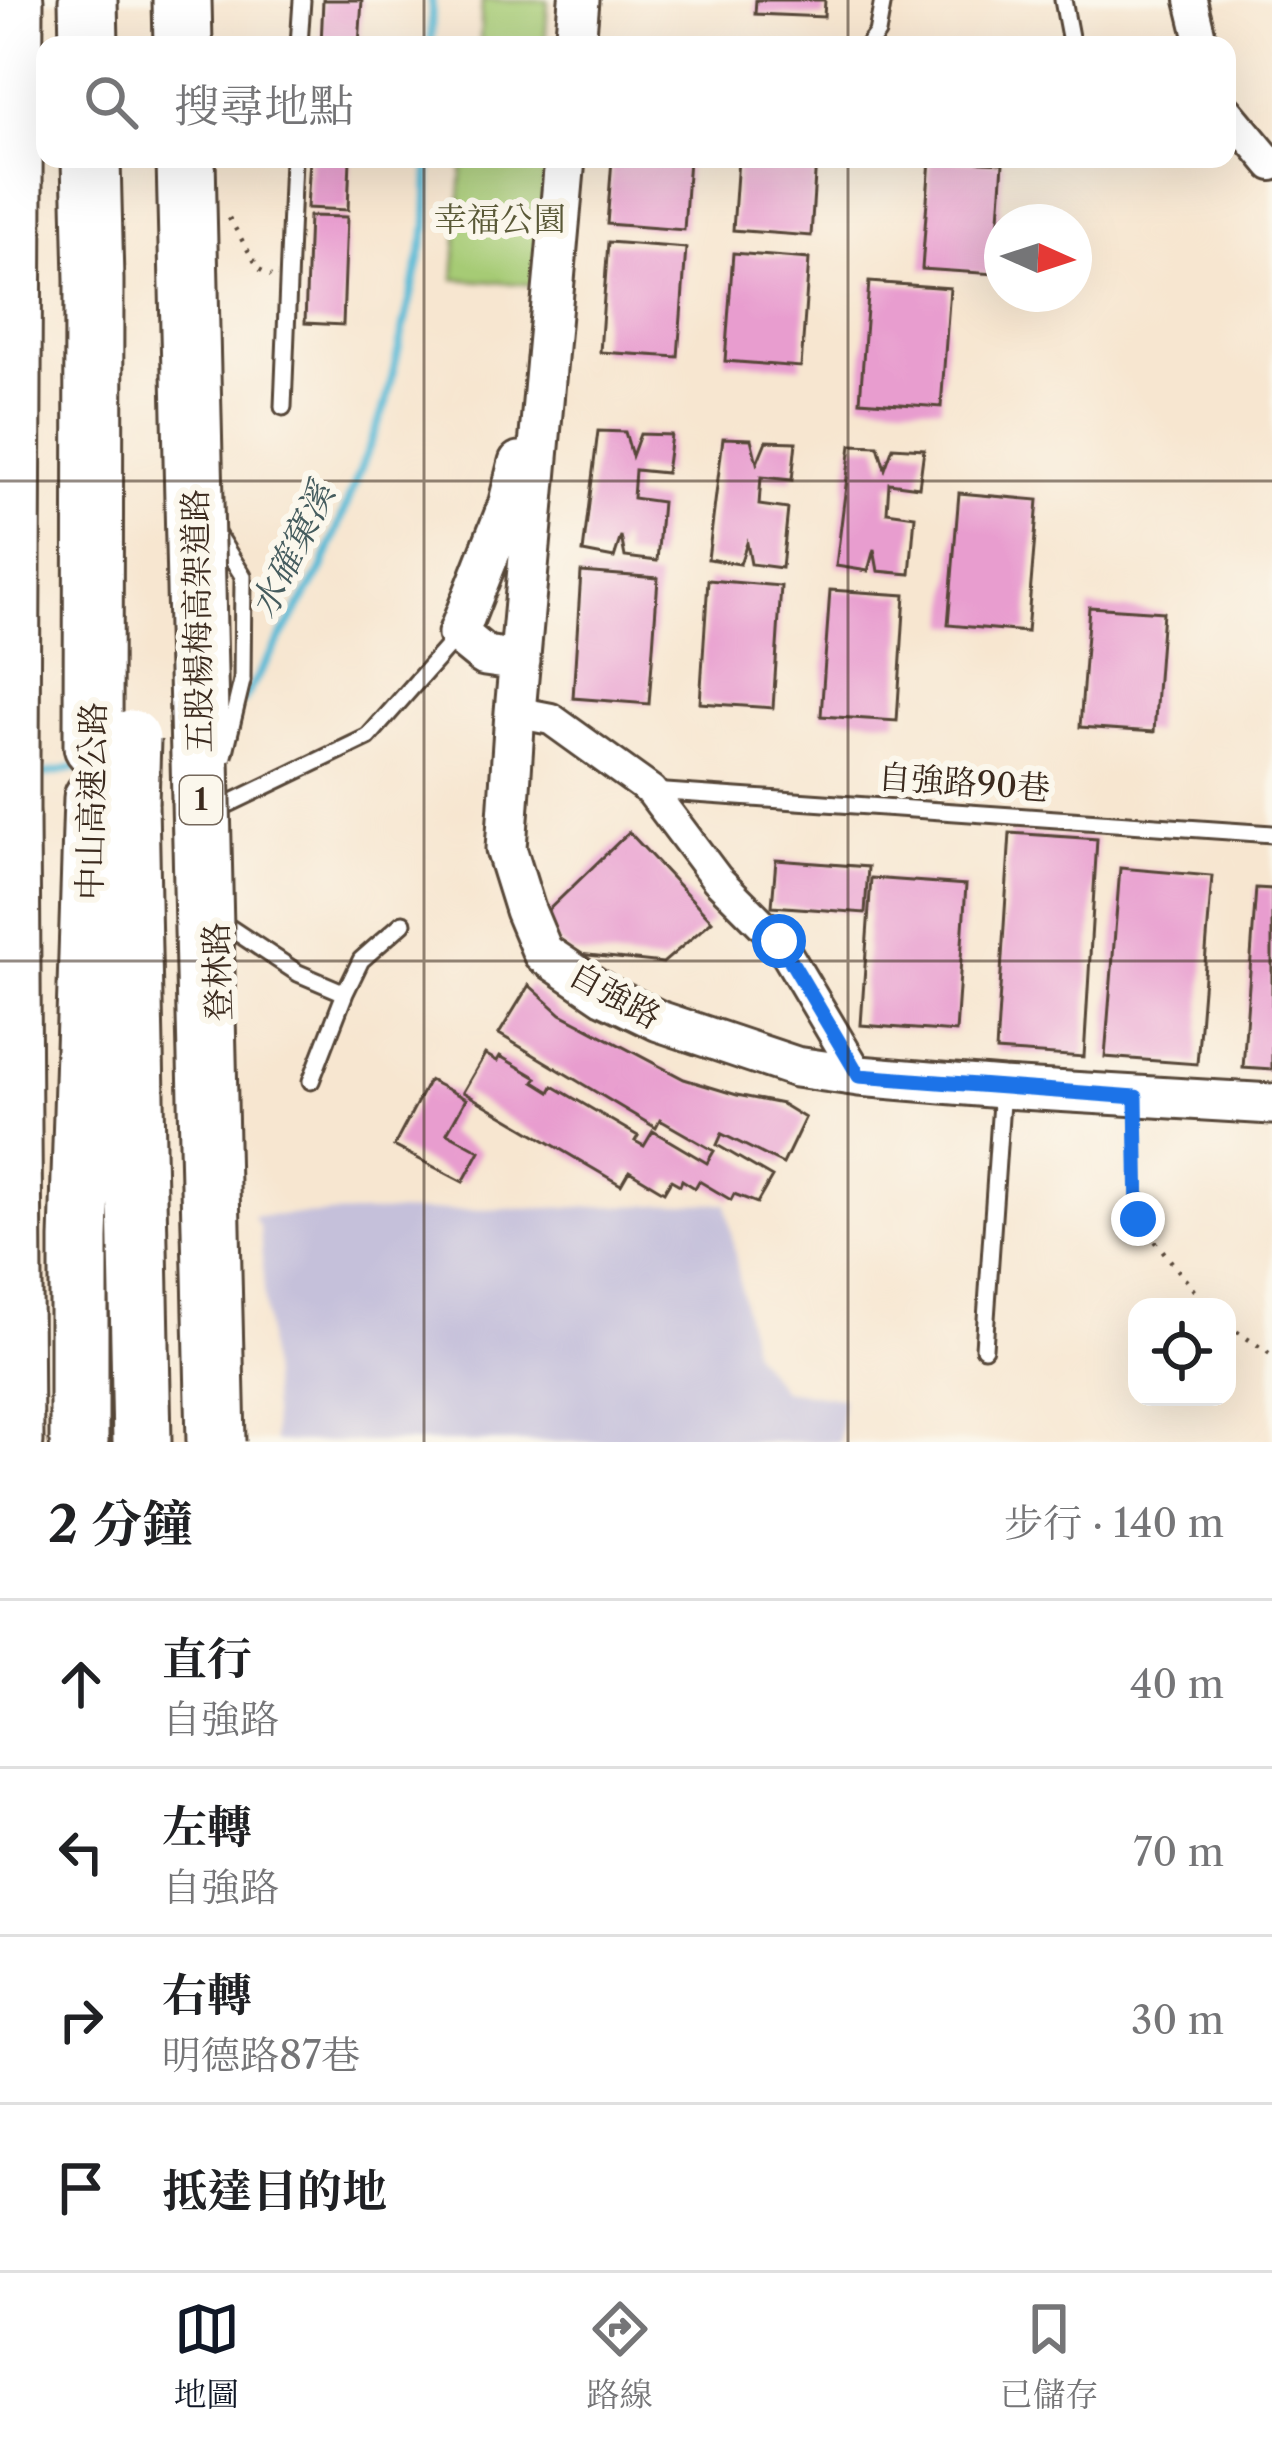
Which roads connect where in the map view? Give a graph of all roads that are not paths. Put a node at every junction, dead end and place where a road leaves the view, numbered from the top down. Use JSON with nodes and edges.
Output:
{"nodes":[{"id":1,"x":14,"y":0,"type":"edge"},
{"id":2,"x":88,"y":0,"type":"edge"},
{"id":3,"x":186,"y":0,"type":"edge"},
{"id":4,"x":302,"y":0,"type":"edge"},
{"id":5,"x":579,"y":0,"type":"edge"},
{"id":6,"x":883,"y":0,"type":"edge"},
{"id":7,"x":1063,"y":0,"type":"edge"},
{"id":8,"x":1191,"y":0,"type":"edge"},
{"id":9,"x":89,"y":36,"type":"edge"},
{"id":10,"x":187,"y":36,"type":"edge"},
{"id":11,"x":300,"y":36,"type":"edge"},
{"id":12,"x":576,"y":36,"type":"edge"},
{"id":13,"x":876,"y":36,"type":"edge"},
{"id":14,"x":1070,"y":36,"type":"edge"},
{"id":15,"x":1200,"y":36,"type":"edge"},
{"id":16,"x":1236,"y":122,"type":"edge"},
{"id":17,"x":1272,"y":165,"type":"edge"},
{"id":18,"x":92,"y":168,"type":"edge"},
{"id":19,"x":292,"y":168,"type":"edge"},
{"id":20,"x":564,"y":168,"type":"edge"},
{"id":21,"x":190,"y":169,"type":"edge"},
{"id":22,"x":283,"y":407,"type":"dead end"},
{"id":23,"x":501,"y":589,"type":"junction"},
{"id":24,"x":458,"y":634,"type":"junction"},
{"id":25,"x":520,"y":662,"type":"junction"},
{"id":26,"x":515,"y":712,"type":"junction"},
{"id":27,"x":221,"y":768,"type":"dead end"},
{"id":28,"x":112,"y":771,"type":"junction"},
{"id":29,"x":651,"y":791,"type":"junction"},
{"id":30,"x":214,"y":801,"type":"joint"},
{"id":31,"x":1272,"y":833,"type":"edge"},
{"id":32,"x":216,"y":919,"type":"junction"},
{"id":33,"x":403,"y":922,"type":"dead end"},
{"id":34,"x":345,"y":993,"type":"junction"},
{"id":35,"x":859,"y":1076,"type":"junction"},
{"id":36,"x":310,"y":1082,"type":"dead end"},
{"id":37,"x":1002,"y":1088,"type":"junction"},
{"id":38,"x":1272,"y":1105,"type":"edge"},
{"id":39,"x":984,"y":1348,"type":"dead end"},
{"id":40,"x":14,"y":1442,"type":"edge"},
{"id":41,"x":79,"y":1442,"type":"edge"},
{"id":42,"x":142,"y":1442,"type":"edge"},
{"id":43,"x":216,"y":1442,"type":"edge"},
{"id":44,"x":242,"y":1442,"type":"edge"}],
"edges":[{"from":1,"to":40,"type":"highway"},
{"from":2,"to":9,"type":"highway"},
{"from":3,"to":10,"type":"highway"},
{"from":4,"to":11,"type":"lane"},
{"from":5,"to":12,"type":"street"},
{"from":6,"to":13,"type":"lane"},
{"from":7,"to":14,"type":"lane"},
{"from":8,"to":15,"type":"street"},
{"from":16,"to":17,"type":"street"},
{"from":18,"to":28,"type":"highway","name":"中山高速公路"},
{"from":19,"to":22,"type":"lane"},
{"from":20,"to":23,"type":"street","name":"登林路"},
{"from":21,"to":27,"type":"lane","bridge":true},
{"from":21,"to":43,"type":"highway","name":"五股楊梅高架道路","number":"1","bridge":true},
{"from":23,"to":24,"type":"street","name":"登林路"},
{"from":23,"to":25,"type":"street","name":"登林路"},
{"from":24,"to":25,"type":"street"},
{"from":24,"to":30,"type":"lane","name":"登林路"},
{"from":25,"to":26,"type":"street","name":"自強路"},
{"from":26,"to":29,"type":"street"},
{"from":26,"to":35,"type":"street","name":"自強路"},
{"from":28,"to":41,"type":"highway","name":"中山高速公路"},
{"from":28,"to":42,"type":"highway"},
{"from":29,"to":31,"type":"lane","name":"自強路90巷"},
{"from":29,"to":35,"type":"street"},
{"from":30,"to":32,"type":"street","name":"登林路"},
{"from":32,"to":34,"type":"lane"},
{"from":32,"to":44,"type":"street","name":"登林路"},
{"from":33,"to":34,"type":"lane"},
{"from":34,"to":36,"type":"lane"},
{"from":35,"to":37,"type":"street","name":"自強路"},
{"from":37,"to":38,"type":"street","name":"自強路"},
{"from":37,"to":39,"type":"lane"}]}
